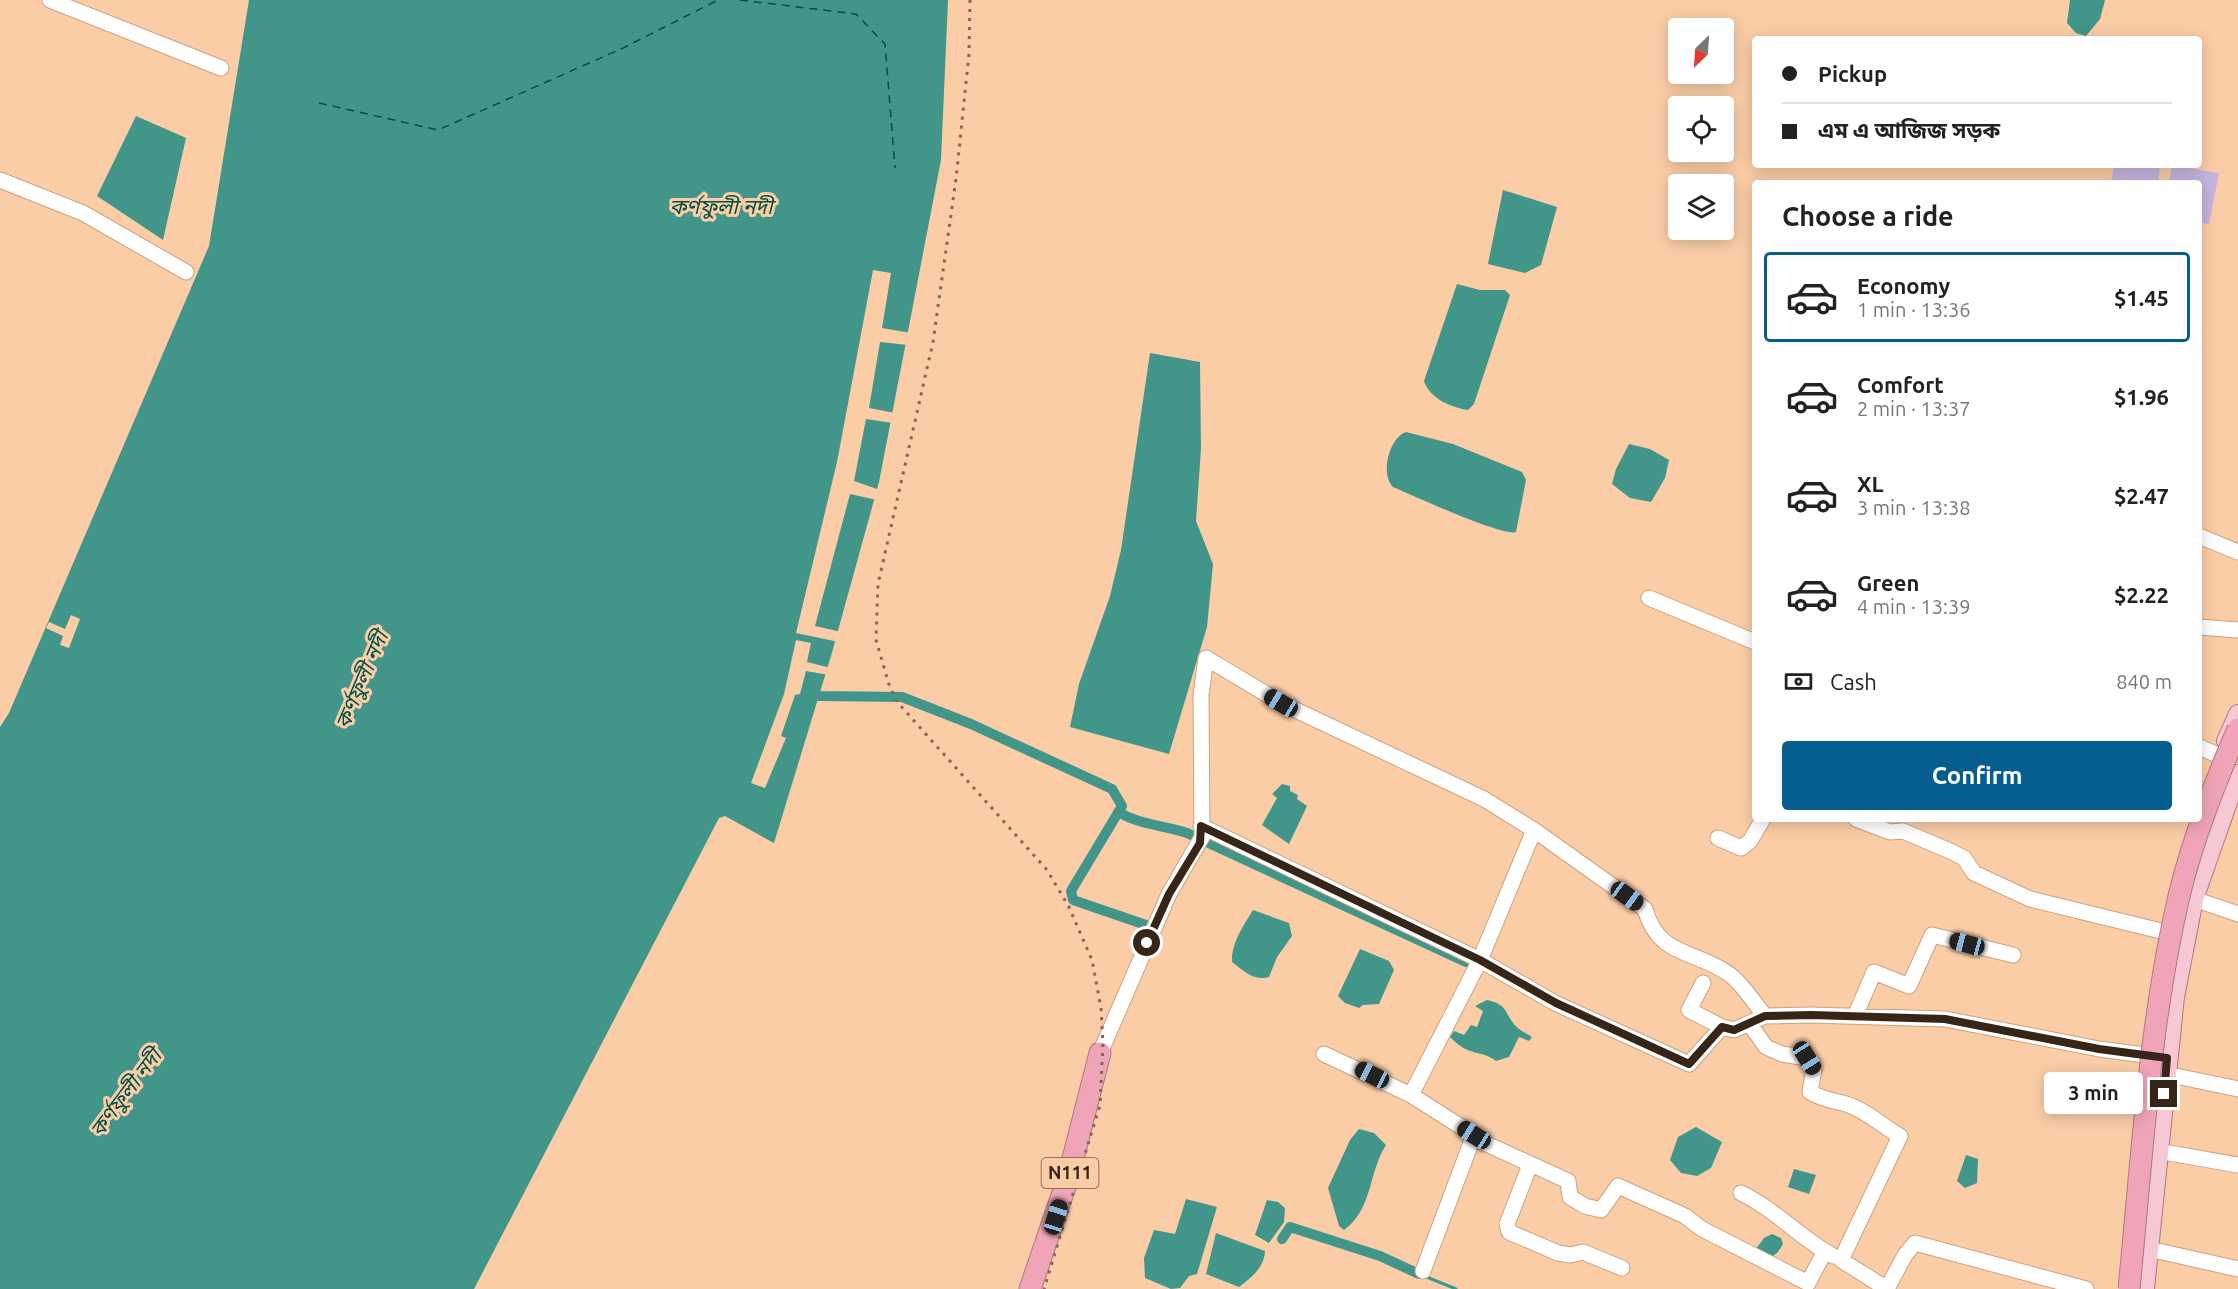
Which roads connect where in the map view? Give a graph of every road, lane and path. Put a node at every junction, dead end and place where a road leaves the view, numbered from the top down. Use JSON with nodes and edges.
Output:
{"nodes":[{"id":1,"x":50,"y":0,"type":"edge"},
{"id":2,"x":221,"y":68,"type":"dead end"},
{"id":3,"x":0,"y":180,"type":"edge"},
{"id":4,"x":186,"y":272,"type":"dead end"},
{"id":5,"x":2202,"y":537,"type":"edge"},
{"id":6,"x":2238,"y":552,"type":"edge"},
{"id":7,"x":1649,"y":598,"type":"dead end"},
{"id":8,"x":2202,"y":627,"type":"edge"},
{"id":9,"x":2238,"y":630,"type":"edge"},
{"id":10,"x":1752,"y":641,"type":"edge"},
{"id":11,"x":2238,"y":714,"type":"edge"},
{"id":12,"x":2238,"y":729,"type":"edge"},
{"id":13,"x":2202,"y":748,"type":"edge"},
{"id":14,"x":2229,"y":757,"type":"edge"},
{"id":15,"x":2238,"y":774,"type":"edge"},
{"id":16,"x":2202,"y":807,"type":"edge"},
{"id":17,"x":1761,"y":822,"type":"edge"},
{"id":18,"x":1864,"y":822,"type":"edge"},
{"id":19,"x":2196,"y":822,"type":"edge"},
{"id":20,"x":2202,"y":822,"type":"edge"},
{"id":21,"x":2202,"y":822,"type":"edge"},
{"id":22,"x":1534,"y":830,"type":"junction"},
{"id":23,"x":1201,"y":836,"type":"junction"},
{"id":24,"x":1718,"y":838,"type":"dead end"},
{"id":25,"x":2194,"y":900,"type":"junction"},
{"id":26,"x":2238,"y":914,"type":"edge"},
{"id":27,"x":2165,"y":932,"type":"junction"},
{"id":28,"x":2013,"y":955,"type":"dead end"},
{"id":29,"x":1480,"y":960,"type":"junction"},
{"id":30,"x":1703,"y":983,"type":"dead end"},
{"id":31,"x":1765,"y":1016,"type":"junction"},
{"id":32,"x":1855,"y":1016,"type":"junction"},
{"id":33,"x":1749,"y":1023,"type":"junction"},
{"id":34,"x":1722,"y":1027,"type":"junction"},
{"id":35,"x":1100,"y":1053,"type":"joint"},
{"id":36,"x":1324,"y":1054,"type":"dead end"},
{"id":37,"x":2146,"y":1056,"type":"junction"},
{"id":38,"x":2167,"y":1066,"type":"junction"},
{"id":39,"x":2238,"y":1089,"type":"edge"},
{"id":40,"x":1411,"y":1095,"type":"junction"},
{"id":41,"x":1474,"y":1135,"type":"junction"},
{"id":42,"x":2158,"y":1151,"type":"junction"},
{"id":43,"x":1530,"y":1165,"type":"junction"},
{"id":44,"x":2238,"y":1165,"type":"edge"},
{"id":45,"x":1741,"y":1193,"type":"dead end"},
{"id":46,"x":1825,"y":1251,"type":"junction"},
{"id":47,"x":2149,"y":1253,"type":"junction"},
{"id":48,"x":1841,"y":1260,"type":"junction"},
{"id":49,"x":1622,"y":1268,"type":"dead end"},
{"id":50,"x":2238,"y":1269,"type":"edge"},
{"id":51,"x":1423,"y":1271,"type":"dead end"},
{"id":52,"x":1030,"y":1289,"type":"edge"},
{"id":53,"x":2086,"y":1289,"type":"edge"},
{"id":54,"x":2122,"y":1289,"type":"edge"},
{"id":55,"x":2129,"y":1289,"type":"edge"},
{"id":56,"x":2140,"y":1289,"type":"edge"},
{"id":57,"x":2145,"y":1289,"type":"edge"}],
"edges":[{"from":1,"to":2,"type":"street"},
{"from":3,"to":4,"type":"street"},
{"from":5,"to":6,"type":"street"},
{"from":7,"to":10,"type":"street"},
{"from":8,"to":9,"type":"street"},
{"from":11,"to":14,"type":"main road"},
{"from":12,"to":21,"type":"highway","bridge":true},
{"from":13,"to":14,"type":"street"},
{"from":14,"to":16,"type":"main road"},
{"from":14,"to":56,"type":"highway"},
{"from":15,"to":25,"type":"main road"},
{"from":17,"to":24,"type":"street"},
{"from":18,"to":27,"type":"street"},
{"from":19,"to":27,"type":"main road"},
{"from":20,"to":55,"type":"highway","bridge":true},
{"from":22,"to":23,"type":"street"},
{"from":22,"to":29,"type":"street"},
{"from":22,"to":31,"type":"street"},
{"from":23,"to":29,"type":"street"},
{"from":23,"to":35,"type":"street"},
{"from":25,"to":26,"type":"street"},
{"from":25,"to":38,"type":"main road"},
{"from":27,"to":37,"type":"main road"},
{"from":28,"to":32,"type":"street"},
{"from":29,"to":34,"type":"street"},
{"from":29,"to":40,"type":"street"},
{"from":30,"to":34,"type":"street"},
{"from":31,"to":32,"type":"street"},
{"from":31,"to":33,"type":"street"},
{"from":32,"to":37,"type":"street"},
{"from":33,"to":34,"type":"street"},
{"from":33,"to":48,"type":"street"},
{"from":35,"to":52,"type":"highway","number":"N111"},
{"from":36,"to":40,"type":"street"},
{"from":37,"to":38,"type":"street"},
{"from":37,"to":54,"type":"main road"},
{"from":38,"to":39,"type":"street"},
{"from":38,"to":42,"type":"main road"},
{"from":40,"to":41,"type":"street"},
{"from":41,"to":43,"type":"street"},
{"from":41,"to":51,"type":"street"},
{"from":42,"to":44,"type":"street"},
{"from":42,"to":47,"type":"main road"},
{"from":43,"to":46,"type":"street"},
{"from":43,"to":49,"type":"street"},
{"from":45,"to":46,"type":"street"},
{"from":46,"to":48,"type":"street"},
{"from":47,"to":50,"type":"street"},
{"from":47,"to":57,"type":"main road"},
{"from":48,"to":53,"type":"street"}]}
